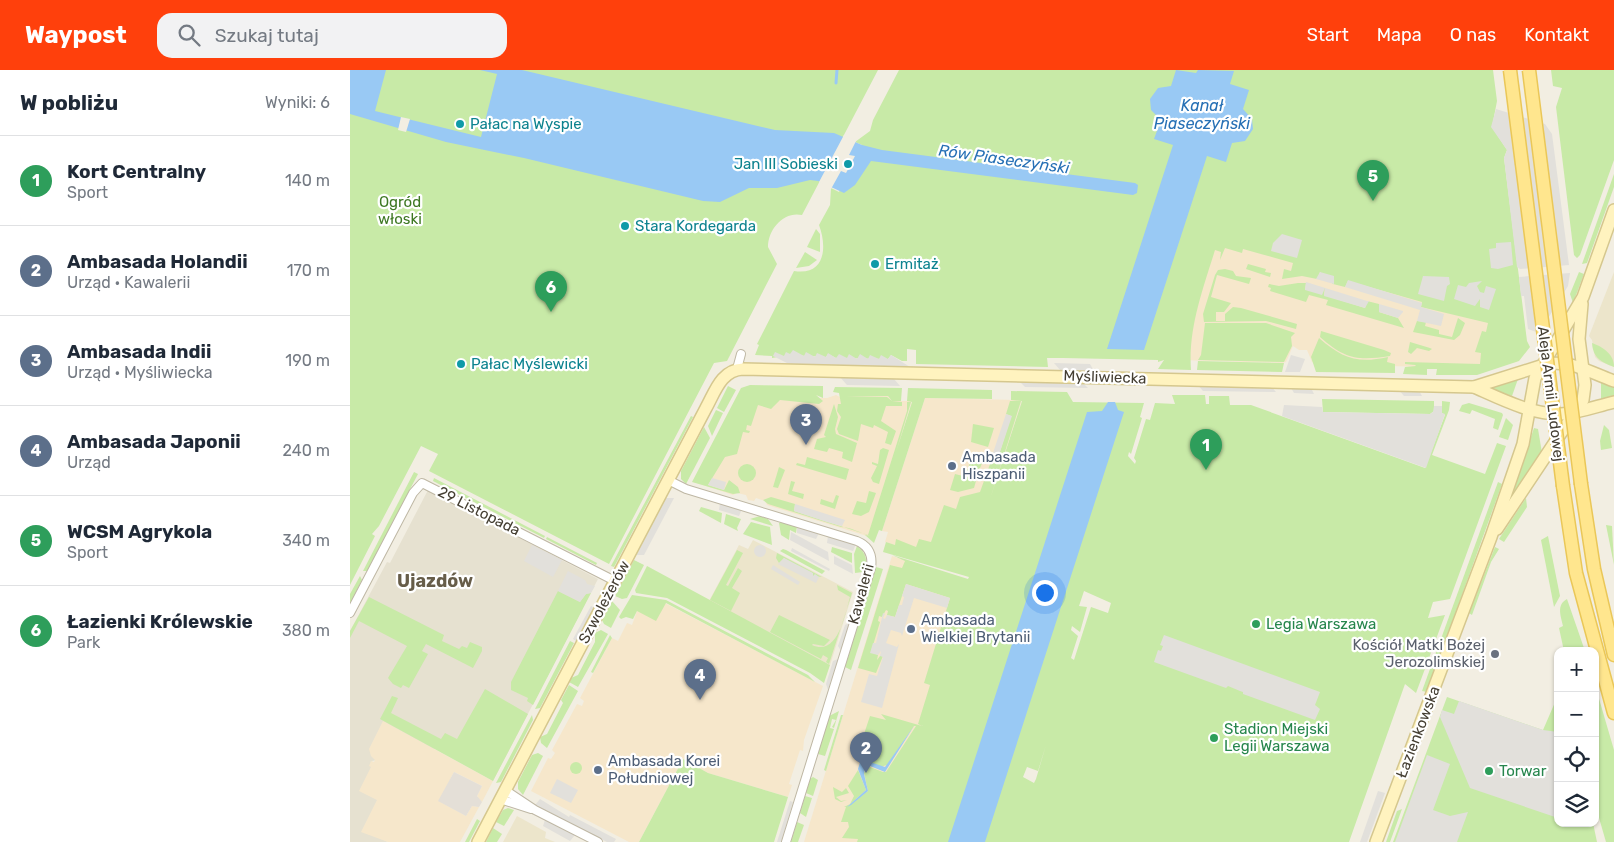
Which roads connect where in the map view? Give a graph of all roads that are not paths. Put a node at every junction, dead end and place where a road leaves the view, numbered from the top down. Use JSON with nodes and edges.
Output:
{"nodes":[{"id":1,"x":1510,"y":70,"type":"edge"},
{"id":2,"x":1529,"y":70,"type":"edge"},
{"id":3,"x":1614,"y":210,"type":"edge"},
{"id":4,"x":1583,"y":298,"type":"junction"},
{"id":5,"x":741,"y":354,"type":"dead end"},
{"id":6,"x":1541,"y":366,"type":"junction"},
{"id":7,"x":1583,"y":368,"type":"junction"},
{"id":8,"x":737,"y":369,"type":"junction"},
{"id":9,"x":1614,"y":381,"type":"edge"},
{"id":10,"x":1474,"y":387,"type":"junction"},
{"id":11,"x":1614,"y":402,"type":"edge"},
{"id":12,"x":1530,"y":408,"type":"junction"},
{"id":13,"x":1576,"y":412,"type":"junction"},
{"id":14,"x":668,"y":480,"type":"junction"},
{"id":15,"x":1491,"y":537,"type":"junction"},
{"id":16,"x":615,"y":581,"type":"junction"},
{"id":17,"x":350,"y":613,"type":"edge"},
{"id":18,"x":1614,"y":655,"type":"edge"},
{"id":19,"x":1614,"y":713,"type":"edge"},
{"id":20,"x":503,"y":794,"type":"junction"},
{"id":21,"x":478,"y":842,"type":"edge"},
{"id":22,"x":598,"y":842,"type":"edge"},
{"id":23,"x":786,"y":842,"type":"edge"},
{"id":24,"x":1376,"y":842,"type":"edge"}],
"edges":[{"from":1,"to":19,"type":"main road","name":"Aleja Armii Ludowej","bridge":true},
{"from":2,"to":18,"type":"main road","name":"Aleja Armii Ludowej","bridge":true},
{"from":3,"to":4,"type":"street"},
{"from":4,"to":6,"type":"street"},
{"from":4,"to":7,"type":"street"},
{"from":5,"to":8,"type":"street"},
{"from":6,"to":7,"type":"street"},
{"from":6,"to":10,"type":"street","name":"Myśliwiecka"},
{"from":6,"to":12,"type":"street"},
{"from":7,"to":9,"type":"street"},
{"from":7,"to":13,"type":"street"},
{"from":8,"to":10,"type":"street","name":"Myśliwiecka"},
{"from":8,"to":14,"type":"street","name":"Szwoleżerów"},
{"from":10,"to":12,"type":"street","name":"Myśliwiecka"},
{"from":11,"to":13,"type":"street"},
{"from":12,"to":13,"type":"street"},
{"from":12,"to":15,"type":"street","name":"Łazienkowska"},
{"from":13,"to":15,"type":"street","name":"Łazienkowska"},
{"from":14,"to":16,"type":"street","name":"Szwoleżerów"},
{"from":14,"to":23,"type":"street","name":"Kawalerii"},
{"from":15,"to":24,"type":"street","name":"Łazienkowska"},
{"from":16,"to":17,"type":"street","name":"29 Listopada"},
{"from":16,"to":20,"type":"street","name":"Szwoleżerów"},
{"from":20,"to":21,"type":"street","name":"Szwoleżerów"},
{"from":20,"to":22,"type":"street"}]}
